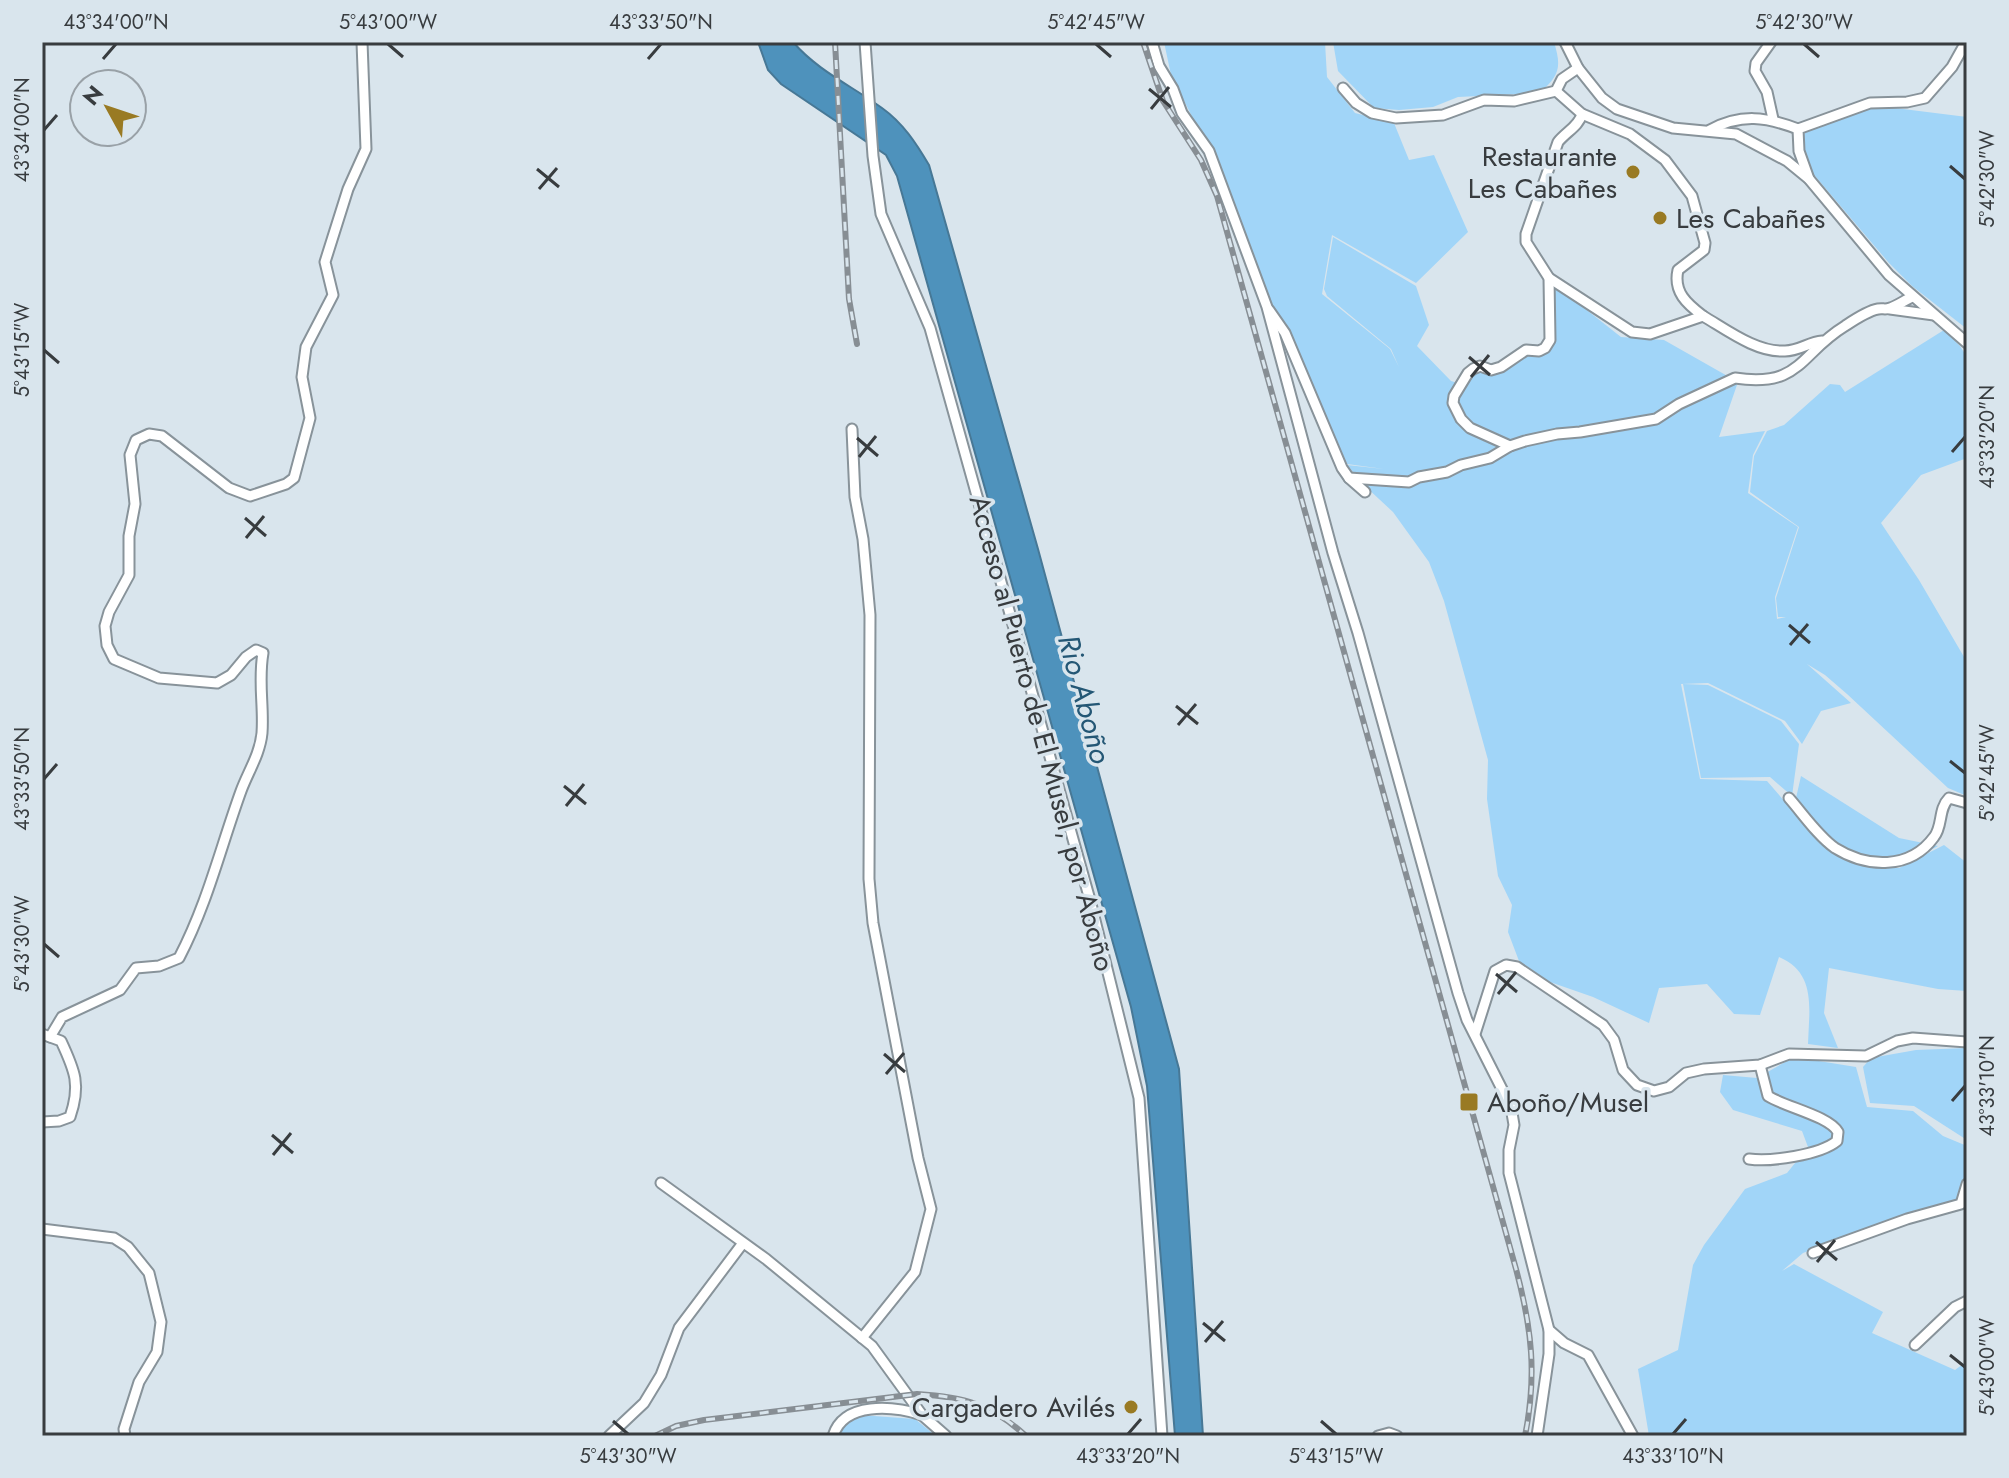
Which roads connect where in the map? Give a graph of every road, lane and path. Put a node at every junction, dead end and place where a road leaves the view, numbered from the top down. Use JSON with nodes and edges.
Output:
{"nodes":[{"id":1,"x":362,"y":42,"type":"edge"},
{"id":2,"x":865,"y":42,"type":"edge"},
{"id":3,"x":1152,"y":42,"type":"edge"},
{"id":4,"x":1565,"y":42,"type":"edge"},
{"id":5,"x":1771,"y":42,"type":"edge"},
{"id":6,"x":1966,"y":42,"type":"edge"},
{"id":7,"x":1578,"y":68,"type":"junction"},
{"id":8,"x":1343,"y":88,"type":"dead end"},
{"id":9,"x":1556,"y":91,"type":"junction"},
{"id":10,"x":1582,"y":114,"type":"junction"},
{"id":11,"x":1773,"y":119,"type":"junction"},
{"id":12,"x":1798,"y":129,"type":"junction"},
{"id":13,"x":1710,"y":130,"type":"junction"},
{"id":14,"x":1809,"y":179,"type":"junction"},
{"id":15,"x":1549,"y":278,"type":"junction"},
{"id":16,"x":1912,"y":297,"type":"junction"},
{"id":17,"x":1267,"y":307,"type":"junction"},
{"id":18,"x":1890,"y":309,"type":"junction"},
{"id":19,"x":1703,"y":316,"type":"junction"},
{"id":20,"x":1935,"y":316,"type":"junction"},
{"id":21,"x":1822,"y":341,"type":"junction"},
{"id":22,"x":1967,"y":341,"type":"edge"},
{"id":23,"x":852,"y":429,"type":"dead end"},
{"id":24,"x":1510,"y":446,"type":"junction"},
{"id":25,"x":1349,"y":478,"type":"junction"},
{"id":26,"x":1365,"y":492,"type":"dead end"},
{"id":27,"x":1789,"y":798,"type":"dead end"},
{"id":28,"x":1967,"y":803,"type":"edge"},
{"id":29,"x":1475,"y":1034,"type":"junction"},
{"id":30,"x":46,"y":1035,"type":"edge"},
{"id":31,"x":1967,"y":1042,"type":"edge"},
{"id":32,"x":1760,"y":1065,"type":"junction"},
{"id":33,"x":42,"y":1122,"type":"edge"},
{"id":34,"x":1749,"y":1159,"type":"dead end"},
{"id":35,"x":661,"y":1183,"type":"dead end"},
{"id":36,"x":1967,"y":1184,"type":"edge"},
{"id":37,"x":1964,"y":1208,"type":"edge"},
{"id":38,"x":42,"y":1229,"type":"edge"},
{"id":39,"x":743,"y":1243,"type":"junction"},
{"id":40,"x":1813,"y":1253,"type":"dead end"},
{"id":41,"x":1967,"y":1301,"type":"edge"},
{"id":42,"x":1549,"y":1330,"type":"junction"},
{"id":43,"x":862,"y":1338,"type":"junction"},
{"id":44,"x":1915,"y":1345,"type":"dead end"},
{"id":45,"x":922,"y":1415,"type":"junction"},
{"id":46,"x":125,"y":1436,"type":"edge"},
{"id":47,"x":609,"y":1436,"type":"edge"},
{"id":48,"x":833,"y":1436,"type":"edge"},
{"id":49,"x":946,"y":1436,"type":"edge"},
{"id":50,"x":1162,"y":1436,"type":"edge"},
{"id":51,"x":1378,"y":1436,"type":"edge"},
{"id":52,"x":1397,"y":1436,"type":"edge"},
{"id":53,"x":1537,"y":1436,"type":"edge"},
{"id":54,"x":1633,"y":1436,"type":"edge"}],
"edges":[{"from":1,"to":30,"type":"street"},
{"from":2,"to":50,"type":"street","name":"Acceso al Puerto de El Musel, por Aboño"},
{"from":3,"to":17,"type":"street"},
{"from":4,"to":7,"type":"street"},
{"from":5,"to":11,"type":"street"},
{"from":6,"to":12,"type":"street"},
{"from":7,"to":9,"type":"street"},
{"from":7,"to":13,"type":"street"},
{"from":8,"to":9,"type":"street"},
{"from":9,"to":10,"type":"street"},
{"from":10,"to":15,"type":"street"},
{"from":10,"to":19,"type":"street"},
{"from":11,"to":12,"type":"street"},
{"from":11,"to":13,"type":"street"},
{"from":12,"to":14,"type":"street"},
{"from":13,"to":14,"type":"street"},
{"from":14,"to":16,"type":"street"},
{"from":15,"to":19,"type":"street"},
{"from":15,"to":24,"type":"street"},
{"from":16,"to":18,"type":"street"},
{"from":16,"to":20,"type":"street"},
{"from":17,"to":25,"type":"street"},
{"from":17,"to":29,"type":"street"},
{"from":18,"to":20,"type":"street"},
{"from":18,"to":21,"type":"street"},
{"from":19,"to":21,"type":"street"},
{"from":20,"to":22,"type":"street"},
{"from":21,"to":24,"type":"street"},
{"from":23,"to":43,"type":"street"},
{"from":24,"to":25,"type":"street"},
{"from":25,"to":26,"type":"street"},
{"from":27,"to":28,"type":"street"},
{"from":29,"to":32,"type":"street"},
{"from":29,"to":42,"type":"street"},
{"from":30,"to":33,"type":"street"},
{"from":31,"to":32,"type":"street"},
{"from":32,"to":34,"type":"street"},
{"from":35,"to":39,"type":"street"},
{"from":36,"to":37,"type":"street"},
{"from":37,"to":40,"type":"street"},
{"from":38,"to":46,"type":"street"},
{"from":39,"to":43,"type":"street"},
{"from":39,"to":47,"type":"street"},
{"from":41,"to":44,"type":"street"},
{"from":42,"to":53,"type":"street"},
{"from":42,"to":54,"type":"street"},
{"from":43,"to":45,"type":"street"},
{"from":45,"to":48,"type":"street"},
{"from":45,"to":49,"type":"street"},
{"from":51,"to":52,"type":"street"}]}
